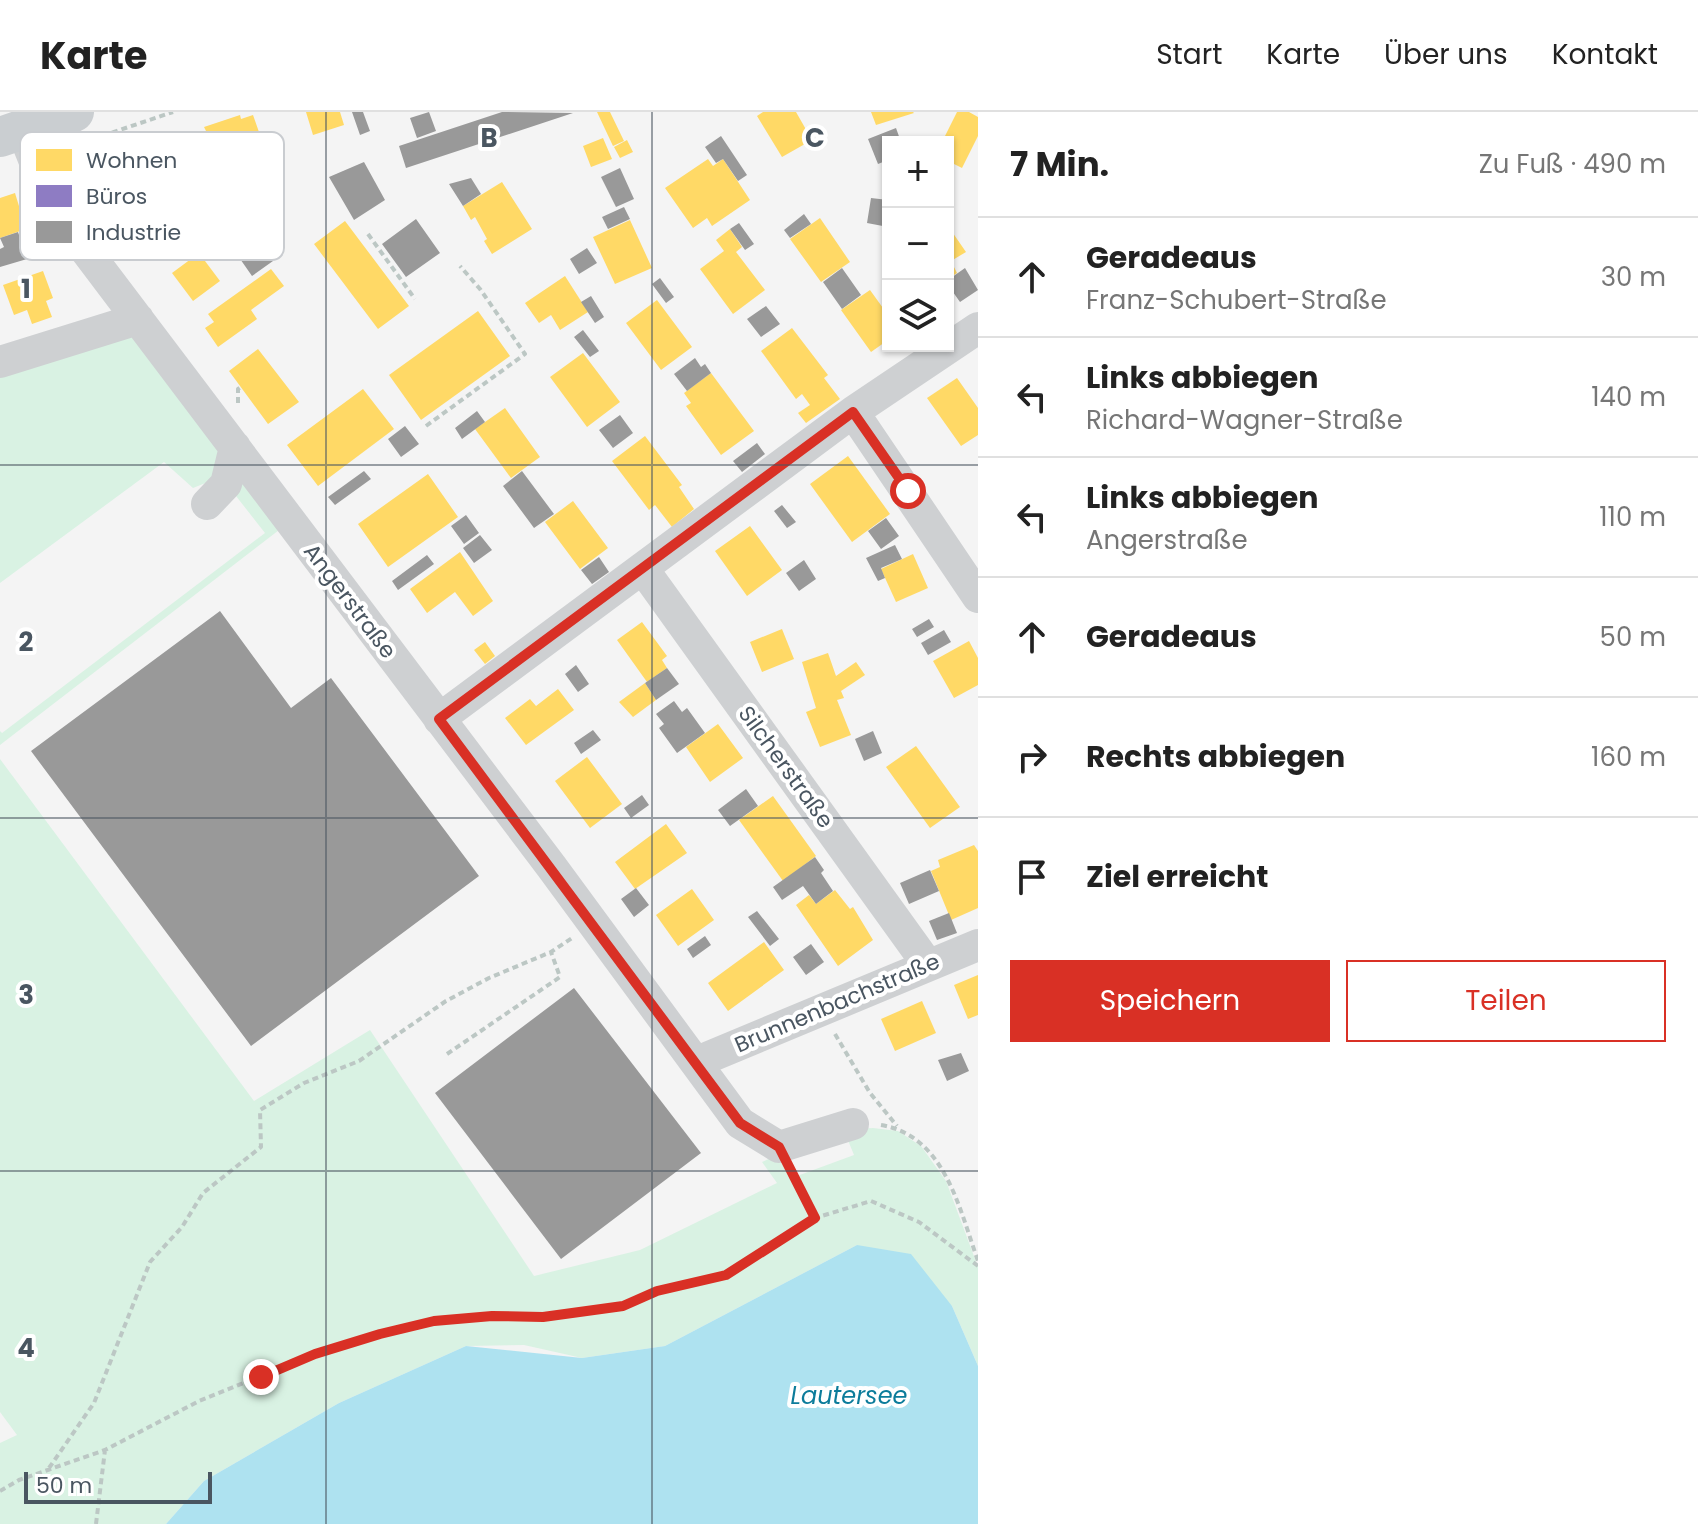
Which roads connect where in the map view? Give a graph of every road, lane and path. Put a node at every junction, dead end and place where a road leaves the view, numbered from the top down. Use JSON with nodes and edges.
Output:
{"nodes":[{"id":1,"x":74,"y":112,"type":"edge"},
{"id":2,"x":11,"y":133,"type":"edge"},
{"id":3,"x":368,"y":234,"type":"dead end"},
{"id":4,"x":93,"y":260,"type":"edge"},
{"id":5,"x":460,"y":266,"type":"dead end"},
{"id":6,"x":415,"y":299,"type":"dead end"},
{"id":7,"x":138,"y":319,"type":"junction"},
{"id":8,"x":978,"y":328,"type":"edge"},
{"id":9,"x":0,"y":362,"type":"edge"},
{"id":10,"x":853,"y":412,"type":"junction"},
{"id":11,"x":426,"y":426,"type":"dead end"},
{"id":12,"x":235,"y":447,"type":"junction"},
{"id":13,"x":207,"y":504,"type":"dead end"},
{"id":14,"x":643,"y":569,"type":"junction"},
{"id":15,"x":978,"y":597,"type":"edge"},
{"id":16,"x":439,"y":719,"type":"junction"},
{"id":17,"x":593,"y":923,"type":"junction"},
{"id":18,"x":978,"y":945,"type":"edge"},
{"id":19,"x":551,"y":952,"type":"junction"},
{"id":20,"x":928,"y":965,"type":"junction"},
{"id":21,"x":821,"y":1008,"type":"junction"},
{"id":22,"x":447,"y":1054,"type":"dead end"},
{"id":23,"x":697,"y":1062,"type":"junction"},
{"id":24,"x":853,"y":1124,"type":"joint"},
{"id":25,"x":898,"y":1128,"type":"junction"},
{"id":26,"x":779,"y":1147,"type":"junction"},
{"id":27,"x":815,"y":1218,"type":"junction"},
{"id":28,"x":978,"y":1263,"type":"edge"},
{"id":29,"x":105,"y":1450,"type":"junction"},
{"id":30,"x":48,"y":1470,"type":"junction"},
{"id":31,"x":0,"y":1491,"type":"edge"},
{"id":32,"x":96,"y":1524,"type":"edge"}],
"edges":[{"from":1,"to":2,"type":"main road"},
{"from":3,"to":6,"type":"path"},
{"from":4,"to":7,"type":"street","name":"Angerstraße"},
{"from":5,"to":11,"type":"path"},
{"from":7,"to":9,"type":"street"},
{"from":7,"to":12,"type":"street","name":"Angerstraße"},
{"from":8,"to":10,"type":"street"},
{"from":10,"to":14,"type":"street"},
{"from":10,"to":15,"type":"street"},
{"from":12,"to":13,"type":"street"},
{"from":12,"to":16,"type":"street","name":"Angerstraße"},
{"from":14,"to":16,"type":"street"},
{"from":14,"to":20,"type":"street","name":"Silcherstraße"},
{"from":16,"to":17,"type":"street","name":"Angerstraße"},
{"from":17,"to":19,"type":"path"},
{"from":17,"to":23,"type":"street","name":"Angerstraße"},
{"from":18,"to":20,"type":"street","name":"Brunnenbachstraße"},
{"from":19,"to":22,"type":"path"},
{"from":19,"to":30,"type":"path"},
{"from":20,"to":21,"type":"street","name":"Brunnenbachstraße"},
{"from":21,"to":23,"type":"street","name":"Brunnenbachstraße"},
{"from":21,"to":25,"type":"path"},
{"from":23,"to":26,"type":"street","name":"Angerstraße"},
{"from":24,"to":25,"type":"path"},
{"from":24,"to":26,"type":"street"},
{"from":25,"to":28,"type":"path"},
{"from":26,"to":27,"type":"path"},
{"from":27,"to":28,"type":"path"},
{"from":27,"to":29,"type":"path"},
{"from":29,"to":30,"type":"path"},
{"from":29,"to":32,"type":"path"},
{"from":30,"to":31,"type":"path"}]}
